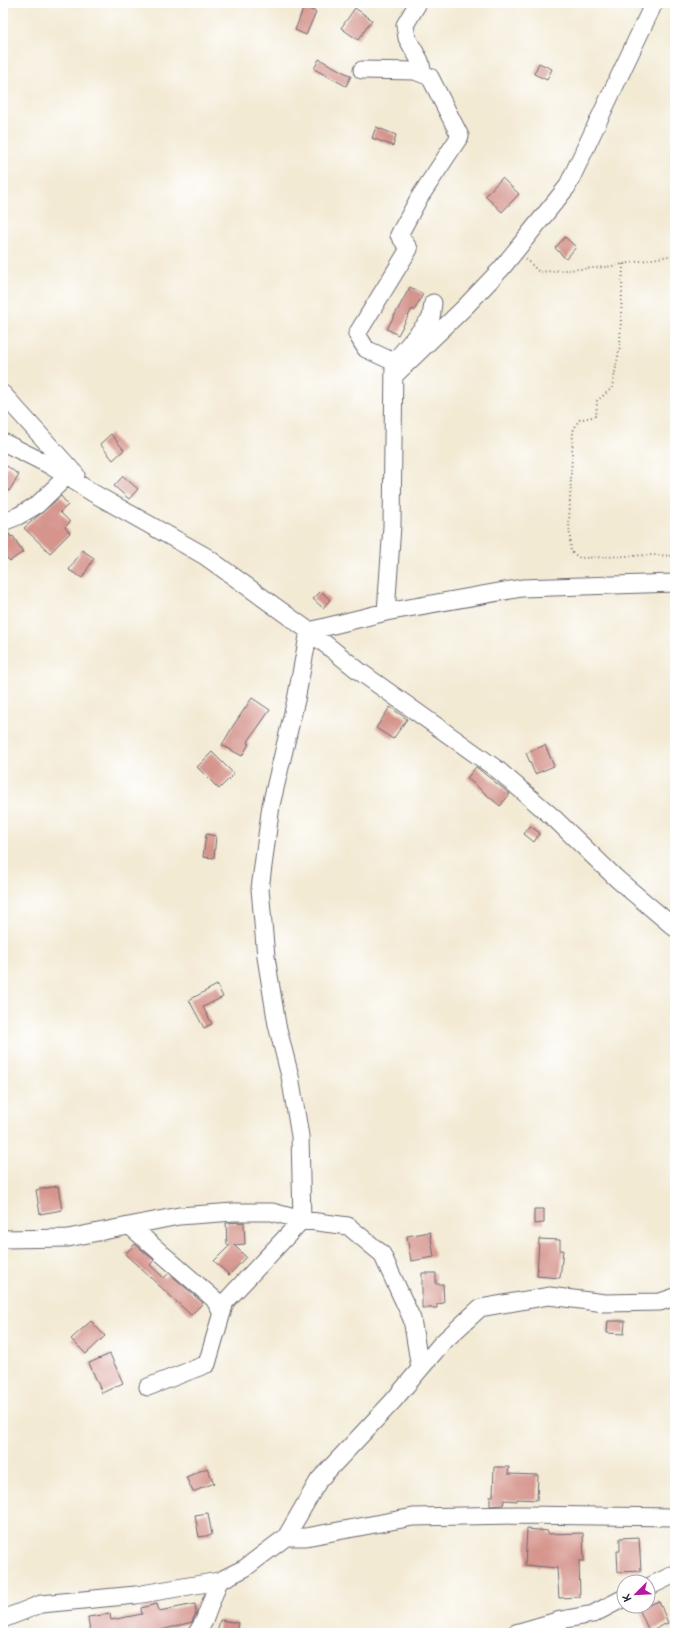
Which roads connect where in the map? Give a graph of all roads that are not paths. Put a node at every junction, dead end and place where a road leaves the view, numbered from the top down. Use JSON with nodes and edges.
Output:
{"nodes":[{"id":1,"x":418,"y":3,"type":"edge"},
{"id":2,"x":654,"y":3,"type":"edge"},
{"id":3,"x":362,"y":70,"type":"dead end"},
{"id":4,"x":423,"y":74,"type":"junction"},
{"id":5,"x":433,"y":303,"type":"dead end"},
{"id":6,"x":394,"y":369,"type":"junction"},
{"id":7,"x":3,"y":394,"type":"edge"},
{"id":8,"x":3,"y":442,"type":"edge"},
{"id":9,"x":67,"y":476,"type":"junction"},
{"id":10,"x":92,"y":492,"type":"junction"},
{"id":11,"x":3,"y":522,"type":"edge"},
{"id":12,"x":675,"y":583,"type":"edge"},
{"id":13,"x":386,"y":612,"type":"junction"},
{"id":14,"x":309,"y":631,"type":"junction"},
{"id":15,"x":675,"y":928,"type":"edge"},
{"id":16,"x":302,"y":1220,"type":"junction"},
{"id":17,"x":130,"y":1226,"type":"junction"},
{"id":18,"x":3,"y":1239,"type":"edge"},
{"id":19,"x":675,"y":1297,"type":"edge"},
{"id":20,"x":222,"y":1313,"type":"junction"},
{"id":21,"x":420,"y":1368,"type":"junction"},
{"id":22,"x":148,"y":1387,"type":"dead end"},
{"id":23,"x":675,"y":1517,"type":"edge"},
{"id":24,"x":286,"y":1537,"type":"junction"},
{"id":25,"x":675,"y":1574,"type":"edge"},
{"id":26,"x":219,"y":1581,"type":"junction"},
{"id":27,"x":656,"y":1582,"type":"edge"},
{"id":28,"x":616,"y":1602,"type":"edge"},
{"id":29,"x":3,"y":1619,"type":"edge"},
{"id":30,"x":3,"y":1627,"type":"edge"},
{"id":31,"x":5,"y":1633,"type":"edge"},
{"id":32,"x":197,"y":1633,"type":"edge"},
{"id":33,"x":516,"y":1633,"type":"edge"}],
"edges":[{"from":1,"to":4,"type":"street"},
{"from":2,"to":6,"type":"street"},
{"from":3,"to":4,"type":"street"},
{"from":4,"to":6,"type":"street"},
{"from":5,"to":6,"type":"street"},
{"from":6,"to":13,"type":"street"},
{"from":7,"to":10,"type":"street"},
{"from":8,"to":9,"type":"street"},
{"from":9,"to":10,"type":"street"},
{"from":9,"to":11,"type":"street"},
{"from":10,"to":14,"type":"street"},
{"from":12,"to":13,"type":"street"},
{"from":13,"to":14,"type":"street"},
{"from":14,"to":15,"type":"street"},
{"from":14,"to":16,"type":"street"},
{"from":16,"to":17,"type":"street"},
{"from":16,"to":20,"type":"street"},
{"from":16,"to":21,"type":"street"},
{"from":17,"to":18,"type":"street"},
{"from":17,"to":20,"type":"street"},
{"from":19,"to":21,"type":"street"},
{"from":20,"to":22,"type":"street"},
{"from":21,"to":24,"type":"street"},
{"from":23,"to":24,"type":"street"},
{"from":24,"to":26,"type":"street"},
{"from":25,"to":27,"type":"street"},
{"from":26,"to":29,"type":"street"},
{"from":26,"to":32,"type":"street"},
{"from":28,"to":33,"type":"street"},
{"from":30,"to":31,"type":"street"}]}
